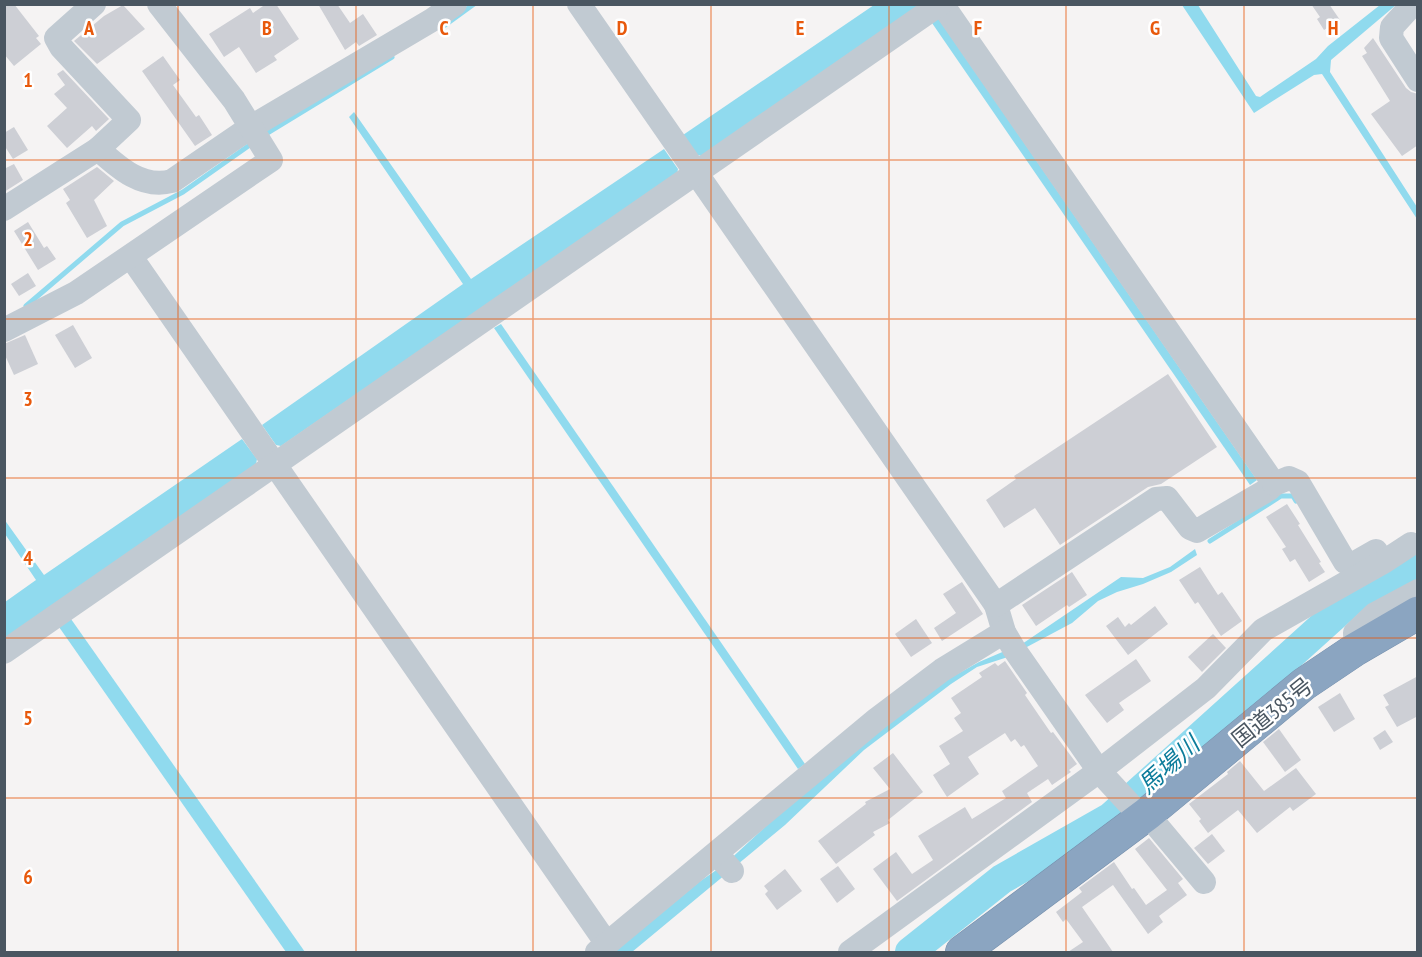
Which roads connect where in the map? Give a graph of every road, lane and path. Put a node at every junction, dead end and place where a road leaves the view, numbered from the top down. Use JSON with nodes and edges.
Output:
{"nodes":[{"id":1,"x":94,"y":4,"type":"edge"},
{"id":2,"x":159,"y":4,"type":"edge"},
{"id":3,"x":455,"y":4,"type":"edge"},
{"id":4,"x":579,"y":4,"type":"edge"},
{"id":5,"x":941,"y":4,"type":"edge"},
{"id":6,"x":1412,"y":5,"type":"edge"},
{"id":7,"x":1418,"y":80,"type":"edge"},
{"id":8,"x":256,"y":135,"type":"junction"},
{"id":9,"x":98,"y":149,"type":"junction"},
{"id":10,"x":696,"y":174,"type":"junction"},
{"id":11,"x":4,"y":209,"type":"edge"},
{"id":12,"x":131,"y":257,"type":"junction"},
{"id":13,"x":4,"y":330,"type":"edge"},
{"id":14,"x":275,"y":464,"type":"junction"},
{"id":15,"x":1274,"y":484,"type":"junction"},
{"id":16,"x":1414,"y":550,"type":"edge"},
{"id":17,"x":1418,"y":591,"type":"edge"},
{"id":18,"x":996,"y":605,"type":"junction"},
{"id":19,"x":1418,"y":613,"type":"edge"},
{"id":20,"x":1004,"y":632,"type":"junction"},
{"id":21,"x":1356,"y":649,"type":"junction"},
{"id":22,"x":4,"y":652,"type":"edge"},
{"id":23,"x":1099,"y":771,"type":"junction"},
{"id":24,"x":1134,"y":807,"type":"junction"},
{"id":25,"x":1204,"y":882,"type":"dead end"},
{"id":26,"x":602,"y":948,"type":"edge"},
{"id":27,"x":850,"y":952,"type":"edge"},
{"id":28,"x":962,"y":952,"type":"edge"}],
"edges":[{"from":1,"to":9,"type":"street"},
{"from":2,"to":8,"type":"street"},
{"from":3,"to":8,"type":"street"},
{"from":4,"to":10,"type":"street"},
{"from":5,"to":10,"type":"street"},
{"from":5,"to":15,"type":"street"},
{"from":6,"to":7,"type":"street"},
{"from":8,"to":9,"type":"street"},
{"from":8,"to":12,"type":"street"},
{"from":9,"to":11,"type":"street"},
{"from":10,"to":14,"type":"street"},
{"from":10,"to":18,"type":"street"},
{"from":12,"to":13,"type":"street"},
{"from":12,"to":14,"type":"street"},
{"from":14,"to":22,"type":"street"},
{"from":14,"to":26,"type":"street"},
{"from":15,"to":16,"type":"street"},
{"from":15,"to":18,"type":"street"},
{"from":16,"to":23,"type":"street"},
{"from":17,"to":21,"type":"street"},
{"from":18,"to":20,"type":"street"},
{"from":19,"to":21,"type":"highway","name":"国道385号"},
{"from":20,"to":23,"type":"street"},
{"from":20,"to":26,"type":"street"},
{"from":21,"to":24,"type":"highway","name":"国道385号"},
{"from":23,"to":24,"type":"street"},
{"from":23,"to":27,"type":"street"},
{"from":24,"to":25,"type":"street"},
{"from":24,"to":28,"type":"highway","name":"国道385号"}]}
